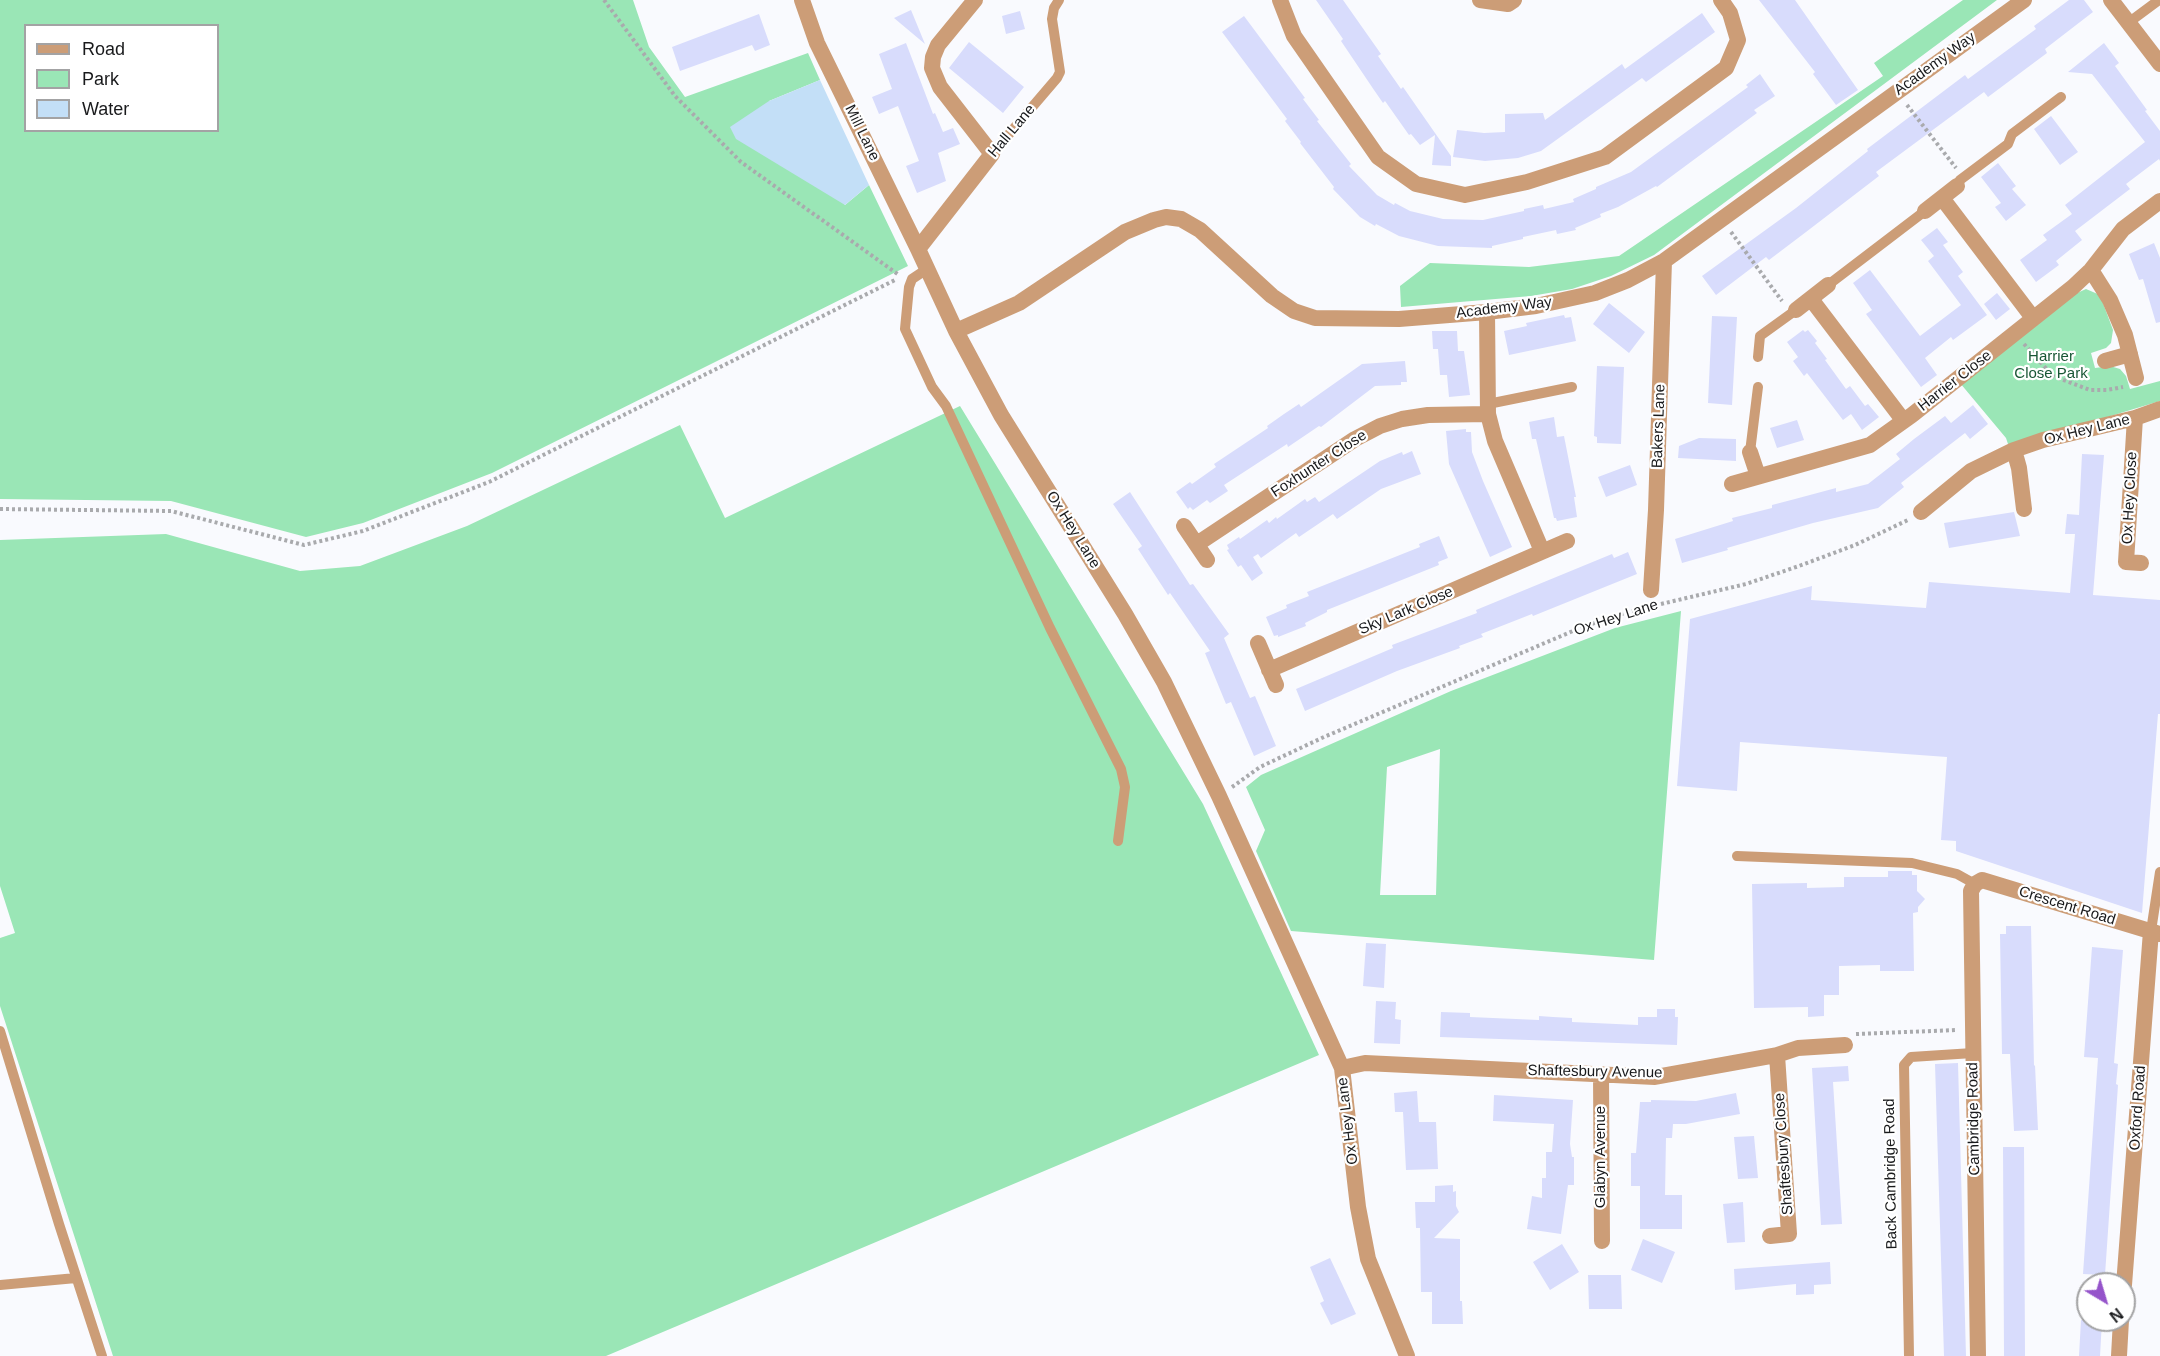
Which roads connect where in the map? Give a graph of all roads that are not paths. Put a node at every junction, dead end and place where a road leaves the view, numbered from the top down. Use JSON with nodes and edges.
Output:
{"nodes":[{"id":1,"x":802,"y":0,"type":"edge"},
{"id":2,"x":975,"y":0,"type":"edge"},
{"id":3,"x":1059,"y":0,"type":"edge"},
{"id":4,"x":1280,"y":0,"type":"edge"},
{"id":5,"x":1480,"y":0,"type":"edge"},
{"id":6,"x":1514,"y":0,"type":"edge"},
{"id":7,"x":1721,"y":0,"type":"edge"},
{"id":8,"x":2024,"y":0,"type":"edge"},
{"id":9,"x":2111,"y":0,"type":"edge"},
{"id":10,"x":2159,"y":0,"type":"edge"},
{"id":11,"x":2128,"y":23,"type":"junction"},
{"id":12,"x":2160,"y":64,"type":"edge"},
{"id":13,"x":2061,"y":97,"type":"dead end"},
{"id":14,"x":992,"y":154,"type":"junction"},
{"id":15,"x":1960,"y":182,"type":"joint"},
{"id":16,"x":1942,"y":198,"type":"junction"},
{"id":17,"x":2160,"y":201,"type":"edge"},
{"id":18,"x":1925,"y":211,"type":"joint"},
{"id":19,"x":923,"y":261,"type":"junction"},
{"id":20,"x":1664,"y":261,"type":"junction"},
{"id":21,"x":2091,"y":270,"type":"junction"},
{"id":22,"x":1828,"y":285,"type":"joint"},
{"id":23,"x":1811,"y":299,"type":"junction"},
{"id":24,"x":1794,"y":311,"type":"joint"},
{"id":25,"x":1487,"y":312,"type":"junction"},
{"id":26,"x":2033,"y":318,"type":"junction"},
{"id":27,"x":956,"y":331,"type":"junction"},
{"id":28,"x":2130,"y":354,"type":"junction"},
{"id":29,"x":1758,"y":357,"type":"dead end"},
{"id":30,"x":2105,"y":361,"type":"dead end"},
{"id":31,"x":2136,"y":378,"type":"road end"},
{"id":32,"x":1572,"y":387,"type":"dead end"},
{"id":33,"x":1758,"y":387,"type":"dead end"},
{"id":34,"x":1488,"y":409,"type":"junction"},
{"id":35,"x":2160,"y":409,"type":"edge"},
{"id":36,"x":2135,"y":418,"type":"junction"},
{"id":37,"x":1904,"y":420,"type":"junction"},
{"id":38,"x":2014,"y":450,"type":"junction"},
{"id":39,"x":1750,"y":452,"type":"joint"},
{"id":40,"x":1758,"y":476,"type":"junction"},
{"id":41,"x":1732,"y":484,"type":"dead end"},
{"id":42,"x":2024,"y":509,"type":"dead end"},
{"id":43,"x":1921,"y":512,"type":"road end"},
{"id":44,"x":1185,"y":526,"type":"dead end"},
{"id":45,"x":1567,"y":541,"type":"dead end"},
{"id":46,"x":1197,"y":544,"type":"junction"},
{"id":47,"x":1542,"y":551,"type":"junction"},
{"id":48,"x":1207,"y":560,"type":"dead end"},
{"id":49,"x":2141,"y":563,"type":"dead end"},
{"id":50,"x":1651,"y":591,"type":"dead end"},
{"id":51,"x":1258,"y":643,"type":"dead end"},
{"id":52,"x":1118,"y":841,"type":"dead end"},
{"id":53,"x":1737,"y":856,"type":"dead end"},
{"id":54,"x":2160,"y":872,"type":"edge"},
{"id":55,"x":1975,"y":884,"type":"junction"},
{"id":56,"x":2156,"y":933,"type":"edge"},
{"id":57,"x":0,"y":1032,"type":"edge"},
{"id":58,"x":1845,"y":1045,"type":"road end"},
{"id":59,"x":1973,"y":1053,"type":"junction"},
{"id":60,"x":1777,"y":1055,"type":"junction"},
{"id":61,"x":1342,"y":1068,"type":"junction"},
{"id":62,"x":1601,"y":1074,"type":"junction"},
{"id":63,"x":1770,"y":1236,"type":"dead end"},
{"id":64,"x":1602,"y":1241,"type":"dead end"},
{"id":65,"x":2125,"y":1272,"type":"edge"},
{"id":66,"x":76,"y":1278,"type":"junction"},
{"id":67,"x":0,"y":1285,"type":"edge"},
{"id":68,"x":2120,"y":1332,"type":"edge"},
{"id":69,"x":102,"y":1356,"type":"edge"},
{"id":70,"x":1407,"y":1356,"type":"edge"},
{"id":71,"x":1909,"y":1356,"type":"edge"},
{"id":72,"x":1978,"y":1356,"type":"edge"},
{"id":73,"x":2118,"y":1356,"type":"edge"}],
"edges":[{"from":1,"to":19,"type":"street","name":"Mill Lane"},
{"from":2,"to":14,"type":"street"},
{"from":3,"to":14,"type":"lane","name":"Hall Lane"},
{"from":4,"to":7,"type":"street"},
{"from":5,"to":6,"type":"street"},
{"from":8,"to":20,"type":"street","name":"Academy Way"},
{"from":9,"to":11,"type":"street"},
{"from":10,"to":11,"type":"lane"},
{"from":11,"to":12,"type":"street"},
{"from":13,"to":15,"type":"lane"},
{"from":14,"to":19,"type":"street","name":"Hall Lane"},
{"from":15,"to":16,"type":"street"},
{"from":16,"to":18,"type":"street"},
{"from":16,"to":26,"type":"street"},
{"from":17,"to":21,"type":"street","name":"Harrier Close"},
{"from":18,"to":22,"type":"lane"},
{"from":19,"to":27,"type":"street","name":"Ox Hey Lane"},
{"from":19,"to":52,"type":"lane"},
{"from":20,"to":25,"type":"street","name":"Academy Way"},
{"from":20,"to":50,"type":"street","name":"Bakers Lane"},
{"from":21,"to":26,"type":"street","name":"Harrier Close"},
{"from":21,"to":28,"type":"street"},
{"from":22,"to":23,"type":"street"},
{"from":23,"to":24,"type":"street"},
{"from":23,"to":37,"type":"street","name":"Harrier Close"},
{"from":24,"to":29,"type":"lane"},
{"from":25,"to":27,"type":"street","name":"Academy Way"},
{"from":25,"to":34,"type":"street"},
{"from":26,"to":37,"type":"street","name":"Harrier Close"},
{"from":27,"to":61,"type":"street","name":"Ox Hey Lane"},
{"from":28,"to":30,"type":"street"},
{"from":28,"to":31,"type":"street"},
{"from":32,"to":34,"type":"lane"},
{"from":33,"to":39,"type":"lane"},
{"from":34,"to":46,"type":"street","name":"Foxhunter Close"},
{"from":34,"to":47,"type":"street"},
{"from":35,"to":36,"type":"street","name":"Ox Hey Lane"},
{"from":36,"to":38,"type":"street","name":"Ox Hey Lane"},
{"from":36,"to":49,"type":"street","name":"Ox Hey Close"},
{"from":37,"to":40,"type":"street","name":"Harrier Close"},
{"from":38,"to":42,"type":"street"},
{"from":38,"to":43,"type":"street","name":"Ox Hey Lane"},
{"from":39,"to":40,"type":"street"},
{"from":40,"to":41,"type":"street","name":"Harrier Close"},
{"from":44,"to":46,"type":"street"},
{"from":45,"to":47,"type":"street","name":"Sky Lark Close"},
{"from":46,"to":48,"type":"street"},
{"from":47,"to":51,"type":"street","name":"Sky Lark Close"},
{"from":53,"to":55,"type":"lane"},
{"from":54,"to":56,"type":"lane"},
{"from":55,"to":56,"type":"street","name":"Crescent Road"},
{"from":55,"to":59,"type":"street","name":"Cambridge Road"},
{"from":56,"to":65,"type":"street","name":"Oxford Road"},
{"from":57,"to":66,"type":"lane"},
{"from":58,"to":60,"type":"street","name":"Shaftesbury Avenue"},
{"from":59,"to":71,"type":"lane","name":"Back Cambridge Road"},
{"from":59,"to":72,"type":"street","name":"Cambridge Road"},
{"from":60,"to":62,"type":"street","name":"Shaftesbury Avenue"},
{"from":60,"to":63,"type":"street","name":"Shaftesbury Close"},
{"from":61,"to":62,"type":"street","name":"Shaftesbury Avenue"},
{"from":61,"to":70,"type":"street","name":"Ox Hey Lane"},
{"from":62,"to":64,"type":"street","name":"Glabyn Avenue"},
{"from":66,"to":67,"type":"lane"},
{"from":66,"to":69,"type":"lane"},
{"from":68,"to":73,"type":"street"}]}
